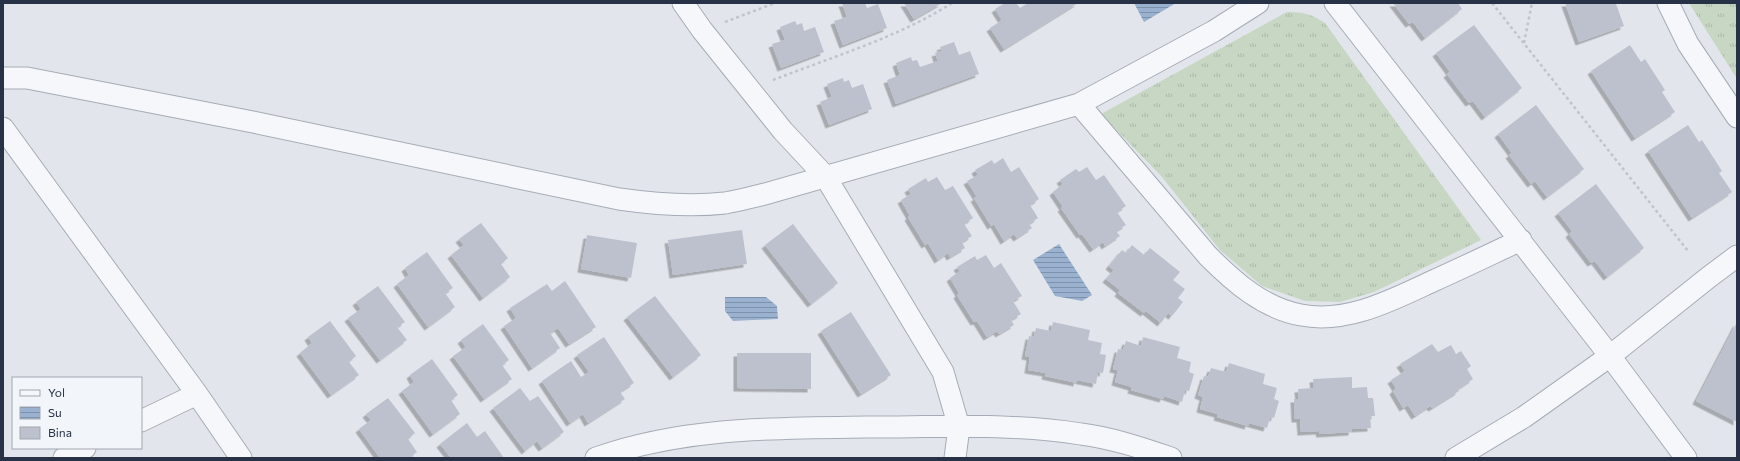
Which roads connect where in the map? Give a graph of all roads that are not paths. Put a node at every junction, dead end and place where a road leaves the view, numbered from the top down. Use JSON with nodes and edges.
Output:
{"nodes":[{"id":1,"x":683,"y":3,"type":"edge"},
{"id":2,"x":1258,"y":3,"type":"edge"},
{"id":3,"x":1335,"y":3,"type":"edge"},
{"id":4,"x":1668,"y":3,"type":"edge"},
{"id":5,"x":3,"y":78,"type":"edge"},
{"id":6,"x":1079,"y":104,"type":"junction"},
{"id":7,"x":1737,"y":117,"type":"edge"},
{"id":8,"x":3,"y":128,"type":"edge"},
{"id":9,"x":825,"y":176,"type":"junction"},
{"id":10,"x":1521,"y":240,"type":"junction"},
{"id":11,"x":1737,"y":256,"type":"edge"},
{"id":12,"x":1610,"y":356,"type":"junction"},
{"id":13,"x":197,"y":394,"type":"junction"},
{"id":14,"x":142,"y":421,"type":"edge"},
{"id":15,"x":959,"y":427,"type":"junction"},
{"id":16,"x":83,"y":449,"type":"edge"},
{"id":17,"x":64,"y":458,"type":"edge"},
{"id":18,"x":240,"y":458,"type":"edge"},
{"id":19,"x":596,"y":458,"type":"edge"},
{"id":20,"x":955,"y":458,"type":"edge"},
{"id":21,"x":1171,"y":458,"type":"edge"},
{"id":22,"x":1456,"y":458,"type":"edge"},
{"id":23,"x":1686,"y":458,"type":"edge"}],
"edges":[{"from":1,"to":9,"type":"street"},
{"from":2,"to":6,"type":"street"},
{"from":3,"to":10,"type":"street"},
{"from":4,"to":7,"type":"street"},
{"from":5,"to":9,"type":"street"},
{"from":6,"to":9,"type":"street"},
{"from":6,"to":10,"type":"street"},
{"from":8,"to":13,"type":"street"},
{"from":9,"to":15,"type":"street"},
{"from":10,"to":12,"type":"street"},
{"from":11,"to":12,"type":"street"},
{"from":12,"to":22,"type":"street"},
{"from":12,"to":23,"type":"street"},
{"from":13,"to":14,"type":"street"},
{"from":13,"to":18,"type":"street"},
{"from":15,"to":19,"type":"street"},
{"from":15,"to":20,"type":"street"},
{"from":15,"to":21,"type":"street"},
{"from":16,"to":17,"type":"street"}]}
